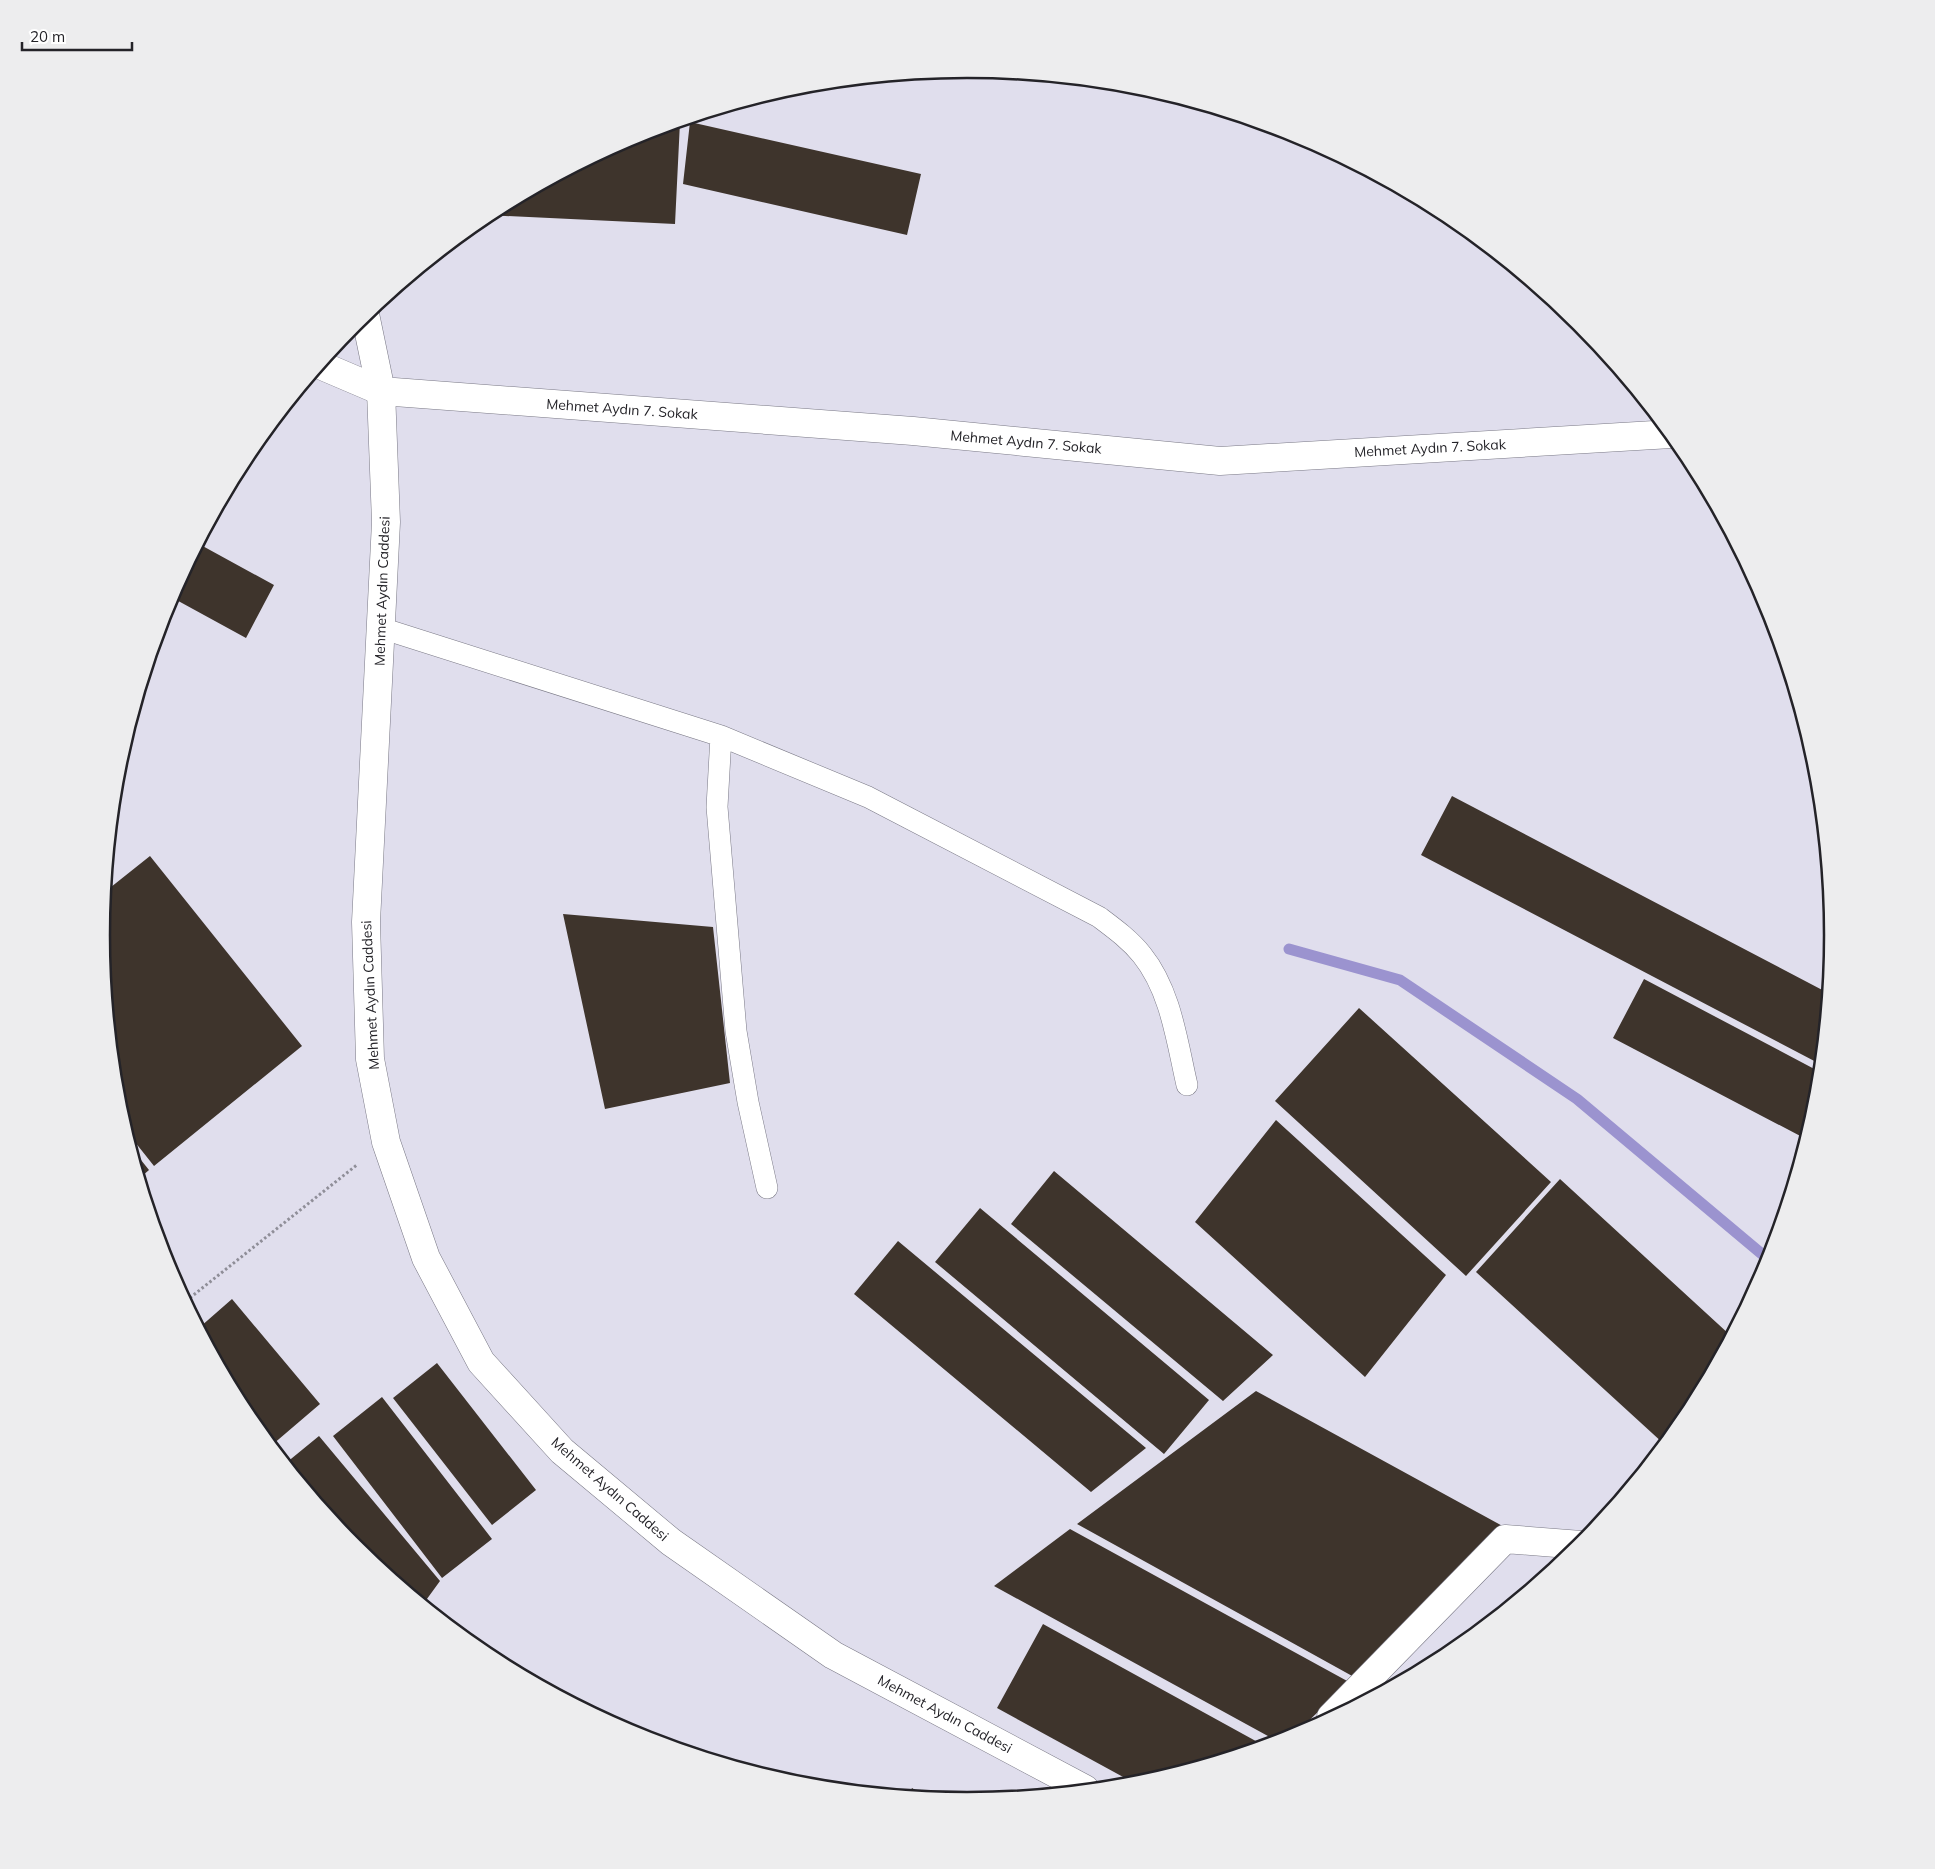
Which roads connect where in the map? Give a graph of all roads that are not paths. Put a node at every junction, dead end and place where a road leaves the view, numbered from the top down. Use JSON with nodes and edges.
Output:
{"nodes":[{"id":1,"x":367,"y":324,"type":"edge"},
{"id":2,"x":325,"y":367,"type":"edge"},
{"id":3,"x":381,"y":391,"type":"junction"},
{"id":4,"x":1663,"y":435,"type":"edge"},
{"id":5,"x":381,"y":628,"type":"junction"},
{"id":6,"x":721,"y":736,"type":"junction"},
{"id":7,"x":1186,"y":1085,"type":"dead end"},
{"id":8,"x":767,"y":1188,"type":"dead end"},
{"id":9,"x":1569,"y":1544,"type":"edge"},
{"id":10,"x":1343,"y":1705,"type":"edge"},
{"id":11,"x":1076,"y":1784,"type":"edge"}],
"edges":[{"from":1,"to":3,"type":"street","name":"Mehmet Aydın Caddesi"},
{"from":2,"to":3,"type":"street","name":"Mehmet Aydın 7. Sokak"},
{"from":3,"to":4,"type":"street","name":"Mehmet Aydın 7. Sokak"},
{"from":3,"to":5,"type":"street","name":"Mehmet Aydın Caddesi"},
{"from":5,"to":6,"type":"lane"},
{"from":5,"to":11,"type":"street","name":"Mehmet Aydın Caddesi"},
{"from":6,"to":7,"type":"lane"},
{"from":6,"to":8,"type":"lane"},
{"from":9,"to":10,"type":"street"}]}
